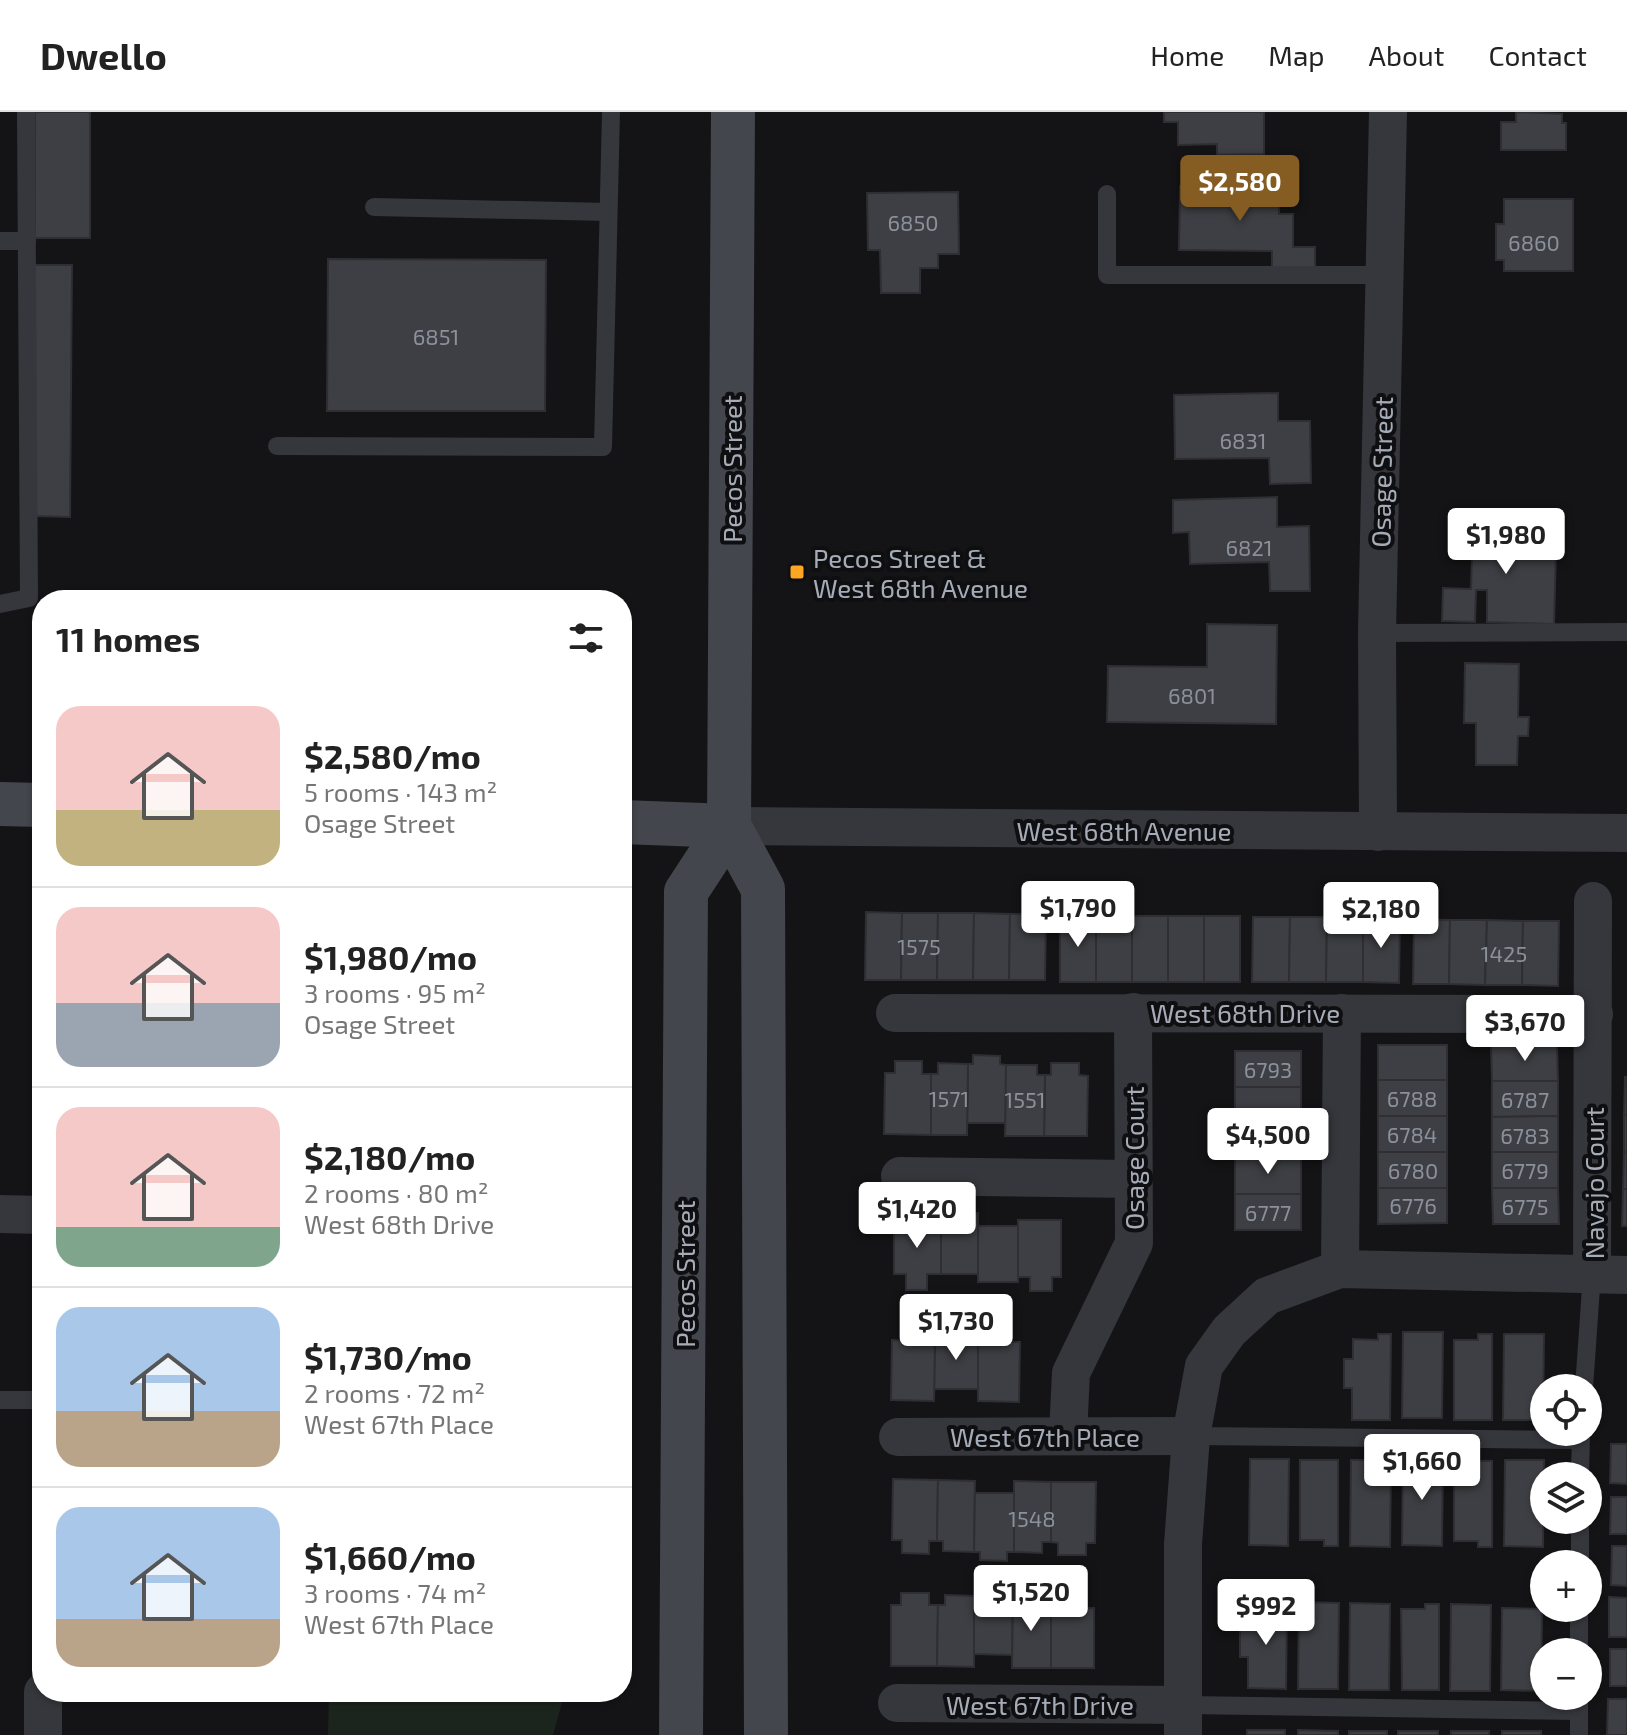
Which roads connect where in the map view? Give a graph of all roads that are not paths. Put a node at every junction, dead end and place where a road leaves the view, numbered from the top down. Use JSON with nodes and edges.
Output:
{"nodes":[{"id":1,"x":26,"y":112,"type":"edge"},
{"id":2,"x":611,"y":112,"type":"edge"},
{"id":3,"x":733,"y":112,"type":"edge"},
{"id":4,"x":1388,"y":112,"type":"edge"},
{"id":5,"x":1107,"y":194,"type":"dead end"},
{"id":6,"x":374,"y":207,"type":"dead end"},
{"id":7,"x":608,"y":212,"type":"junction"},
{"id":8,"x":0,"y":241,"type":"edge"},
{"id":9,"x":27,"y":241,"type":"junction"},
{"id":10,"x":1385,"y":275,"type":"junction"},
{"id":11,"x":277,"y":446,"type":"dead end"},
{"id":12,"x":0,"y":604,"type":"edge"},
{"id":13,"x":1627,"y":632,"type":"edge"},
{"id":14,"x":1377,"y":633,"type":"junction"},
{"id":15,"x":0,"y":804,"type":"edge"},
{"id":16,"x":32,"y":805,"type":"edge"},
{"id":17,"x":632,"y":822,"type":"edge"},
{"id":18,"x":729,"y":826,"type":"junction"},
{"id":19,"x":1378,"y":832,"type":"junction"},
{"id":20,"x":1627,"y":833,"type":"edge"},
{"id":21,"x":1593,"y":901,"type":"dead end"},
{"id":22,"x":1133,"y":1012,"type":"junction"},
{"id":23,"x":895,"y":1013,"type":"dead end"},
{"id":24,"x":1342,"y":1013,"type":"junction"},
{"id":25,"x":1594,"y":1014,"type":"junction"},
{"id":26,"x":900,"y":1176,"type":"dead end"},
{"id":27,"x":1132,"y":1179,"type":"junction"},
{"id":28,"x":0,"y":1214,"type":"edge"},
{"id":29,"x":32,"y":1215,"type":"edge"},
{"id":30,"x":1340,"y":1269,"type":"junction"},
{"id":31,"x":1610,"y":1274,"type":"edge"},
{"id":32,"x":1587,"y":1374,"type":"edge"},
{"id":33,"x":0,"y":1400,"type":"edge"},
{"id":34,"x":32,"y":1400,"type":"edge"},
{"id":35,"x":1068,"y":1434,"type":"junction"},
{"id":36,"x":1191,"y":1436,"type":"junction"},
{"id":37,"x":1530,"y":1436,"type":"edge"},
{"id":38,"x":898,"y":1437,"type":"dead end"},
{"id":39,"x":43,"y":1702,"type":"edge"},
{"id":40,"x":897,"y":1703,"type":"dead end"},
{"id":41,"x":1530,"y":1706,"type":"edge"},
{"id":42,"x":1579,"y":1710,"type":"edge"},
{"id":43,"x":1183,"y":1720,"type":"edge"},
{"id":44,"x":43,"y":1735,"type":"edge"},
{"id":45,"x":681,"y":1735,"type":"edge"},
{"id":46,"x":766,"y":1735,"type":"edge"},
{"id":47,"x":1579,"y":1735,"type":"edge"}],
"edges":[{"from":1,"to":9,"type":"lane"},
{"from":2,"to":7,"type":"lane"},
{"from":3,"to":18,"type":"main road","name":"Pecos Street"},
{"from":4,"to":10,"type":"street","name":"Osage Street"},
{"from":5,"to":10,"type":"lane"},
{"from":6,"to":7,"type":"lane"},
{"from":7,"to":11,"type":"lane"},
{"from":8,"to":9,"type":"lane"},
{"from":9,"to":12,"type":"lane"},
{"from":10,"to":14,"type":"street","name":"Osage Street"},
{"from":13,"to":14,"type":"lane"},
{"from":14,"to":19,"type":"street","name":"Osage Street"},
{"from":15,"to":16,"type":"main road"},
{"from":17,"to":18,"type":"main road","name":"West 68th Avenue"},
{"from":18,"to":19,"type":"street","name":"West 68th Avenue"},
{"from":18,"to":45,"type":"main road","name":"Pecos Street"},
{"from":18,"to":46,"type":"main road","name":"Pecos Street"},
{"from":19,"to":20,"type":"street","name":"West 68th Avenue"},
{"from":21,"to":25,"type":"street","name":"Navajo Court"},
{"from":22,"to":23,"type":"street","name":"West 68th Drive"},
{"from":22,"to":24,"type":"street","name":"West 68th Drive"},
{"from":22,"to":27,"type":"street","name":"Osage Court"},
{"from":24,"to":25,"type":"street","name":"West 68th Drive"},
{"from":24,"to":30,"type":"street"},
{"from":25,"to":31,"type":"street","name":"Navajo Court"},
{"from":26,"to":27,"type":"street"},
{"from":27,"to":35,"type":"street","name":"Osage Court"},
{"from":28,"to":29,"type":"street"},
{"from":30,"to":31,"type":"street"},
{"from":30,"to":36,"type":"street"},
{"from":31,"to":32,"type":"lane"},
{"from":33,"to":34,"type":"lane"},
{"from":35,"to":36,"type":"street","name":"West 67th Place"},
{"from":35,"to":38,"type":"street","name":"West 67th Place"},
{"from":36,"to":37,"type":"lane"},
{"from":36,"to":43,"type":"street"},
{"from":39,"to":44,"type":"street"},
{"from":40,"to":43,"type":"street","name":"West 67th Drive"},
{"from":41,"to":43,"type":"lane"},
{"from":42,"to":47,"type":"lane"}]}
